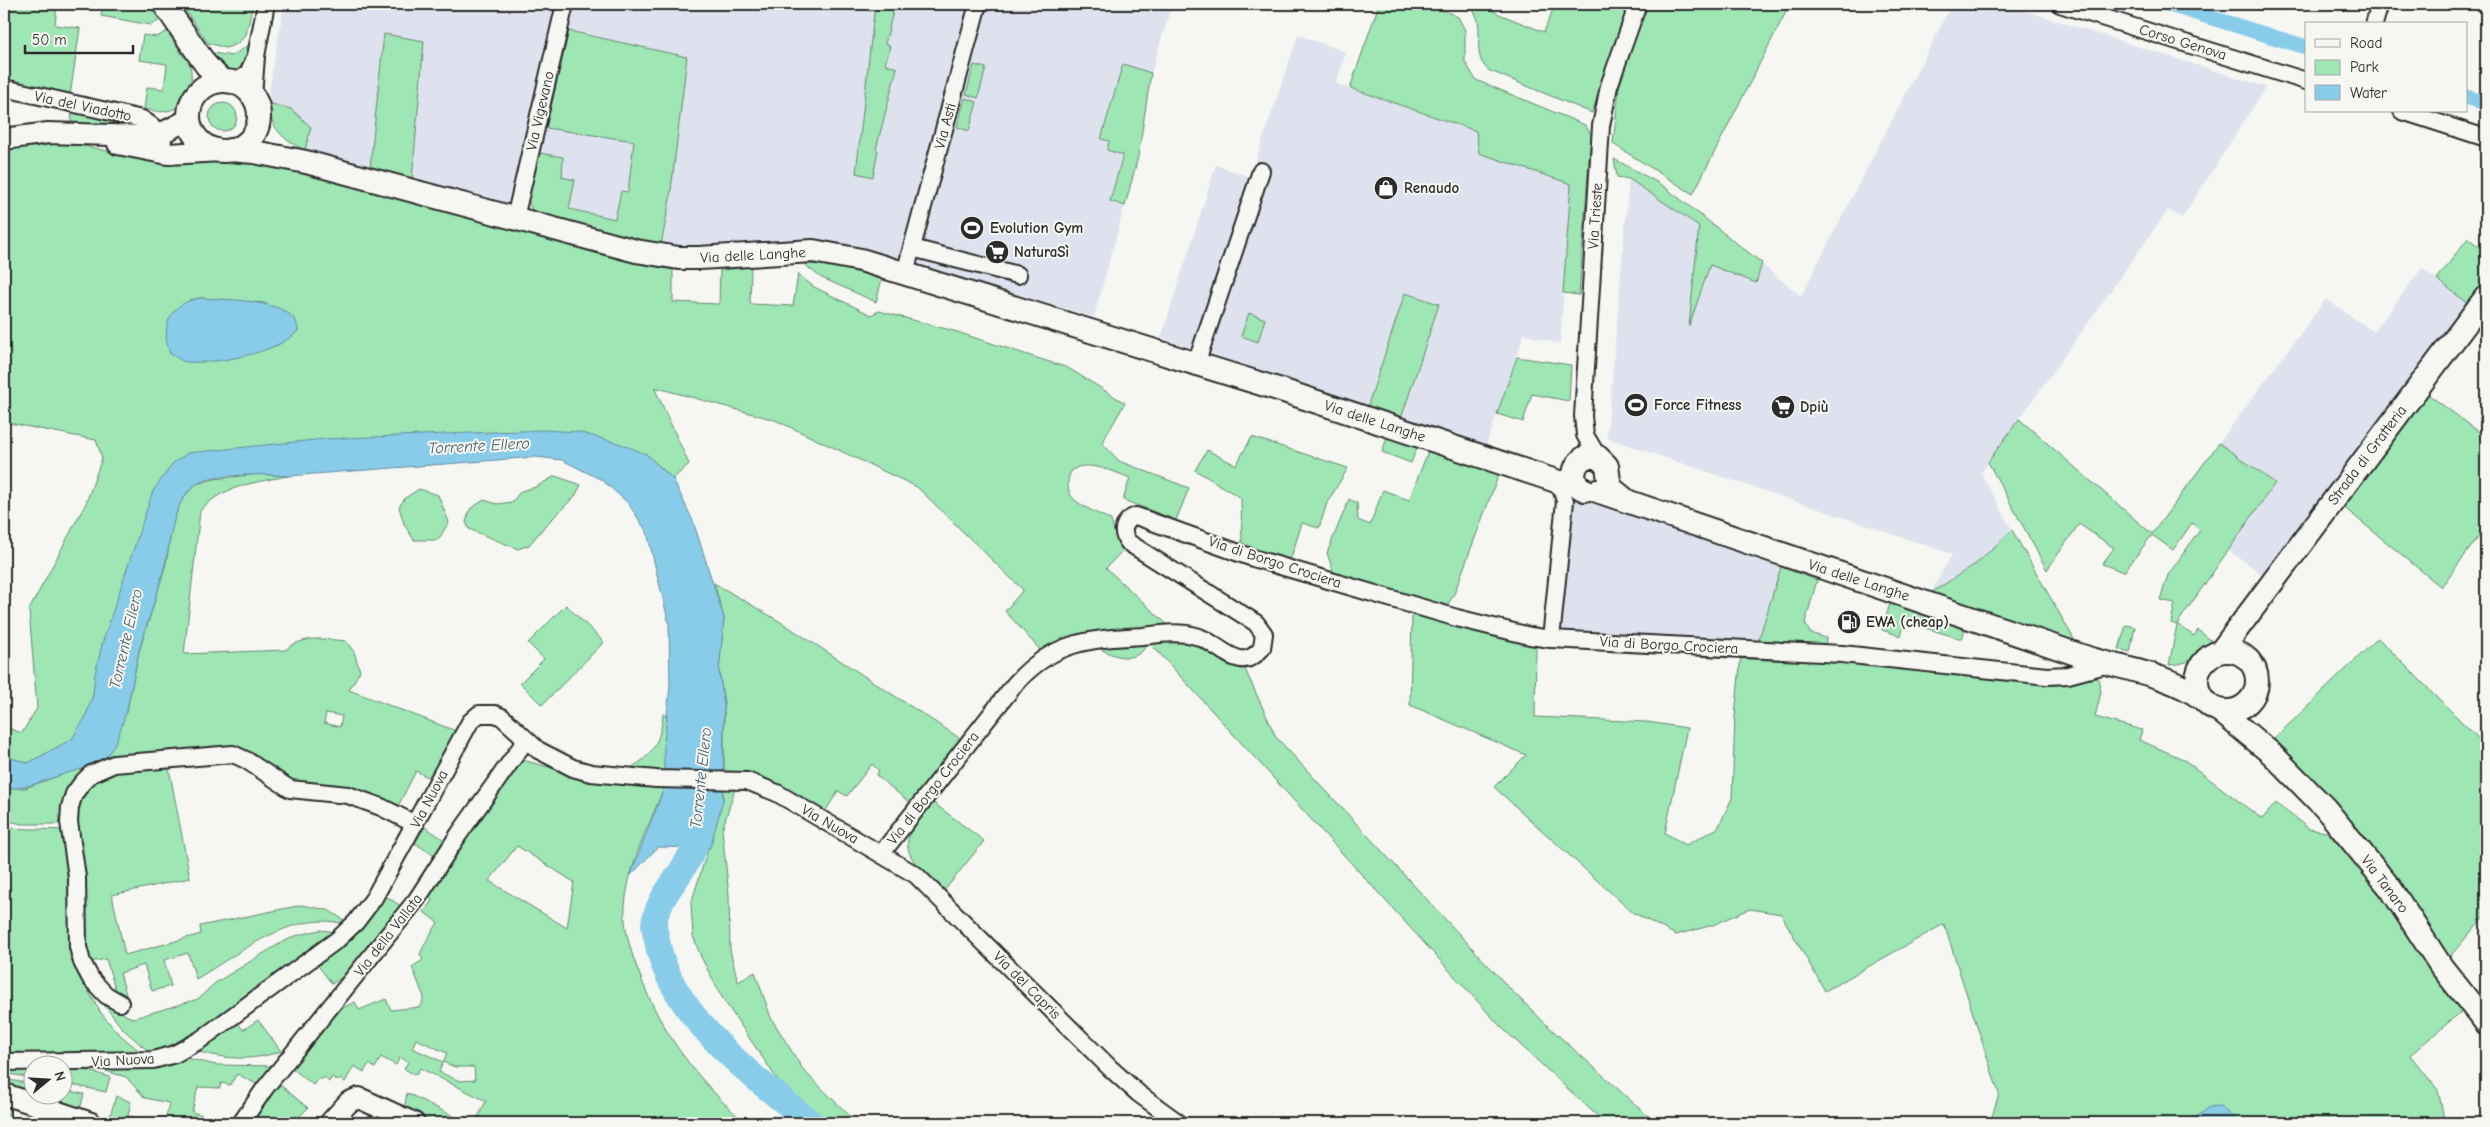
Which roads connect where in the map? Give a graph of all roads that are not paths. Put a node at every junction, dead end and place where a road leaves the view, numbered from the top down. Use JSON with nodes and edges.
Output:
{"nodes":[{"id":1,"x":164,"y":4,"type":"edge"},
{"id":2,"x":266,"y":4,"type":"edge"},
{"id":3,"x":565,"y":4,"type":"edge"},
{"id":4,"x":978,"y":4,"type":"edge"},
{"id":5,"x":1638,"y":4,"type":"edge"},
{"id":6,"x":2060,"y":4,"type":"edge"},
{"id":7,"x":2380,"y":4,"type":"edge"},
{"id":8,"x":2375,"y":22,"type":"edge"},
{"id":9,"x":2305,"y":81,"type":"edge"},
{"id":10,"x":228,"y":87,"type":"junction"},
{"id":11,"x":4,"y":88,"type":"edge"},
{"id":12,"x":2405,"y":112,"type":"edge"},
{"id":13,"x":189,"y":119,"type":"junction"},
{"id":14,"x":258,"y":125,"type":"junction"},
{"id":15,"x":70,"y":134,"type":"junction"},
{"id":16,"x":157,"y":134,"type":"junction"},
{"id":17,"x":2486,"y":138,"type":"edge"},
{"id":18,"x":4,"y":139,"type":"edge"},
{"id":19,"x":225,"y":151,"type":"junction"},
{"id":20,"x":176,"y":155,"type":"junction"},
{"id":21,"x":306,"y":162,"type":"junction"},
{"id":22,"x":1261,"y":170,"type":"dead end"},
{"id":23,"x":515,"y":218,"type":"junction"},
{"id":24,"x":912,"y":248,"type":"junction"},
{"id":25,"x":905,"y":273,"type":"junction"},
{"id":26,"x":1018,"y":275,"type":"dead end"},
{"id":27,"x":2486,"y":297,"type":"edge"},
{"id":28,"x":1196,"y":364,"type":"junction"},
{"id":29,"x":1572,"y":470,"type":"junction"},
{"id":30,"x":1603,"y":485,"type":"junction"},
{"id":31,"x":2249,"y":614,"type":"junction"},
{"id":32,"x":1551,"y":639,"type":"junction"},
{"id":33,"x":2221,"y":651,"type":"junction"},
{"id":34,"x":2244,"y":656,"type":"junction"},
{"id":35,"x":2109,"y":664,"type":"junction"},
{"id":36,"x":2200,"y":667,"type":"junction"},
{"id":37,"x":2147,"y":674,"type":"junction"},
{"id":38,"x":2201,"y":698,"type":"junction"},
{"id":39,"x":2252,"y":699,"type":"junction"},
{"id":40,"x":2220,"y":711,"type":"junction"},
{"id":41,"x":526,"y":740,"type":"junction"},
{"id":42,"x":2272,"y":754,"type":"junction"},
{"id":43,"x":416,"y":824,"type":"junction"},
{"id":44,"x":882,"y":854,"type":"junction"},
{"id":45,"x":120,"y":1003,"type":"dead end"},
{"id":46,"x":2486,"y":1023,"type":"edge"},
{"id":47,"x":4,"y":1062,"type":"edge"},
{"id":48,"x":4,"y":1094,"type":"edge"},
{"id":49,"x":1175,"y":1121,"type":"edge"},
{"id":50,"x":91,"y":1123,"type":"edge"},
{"id":51,"x":241,"y":1123,"type":"edge"},
{"id":52,"x":330,"y":1123,"type":"edge"},
{"id":53,"x":414,"y":1123,"type":"edge"}],
"edges":[{"from":1,"to":10,"type":"main road"},
{"from":2,"to":10,"type":"street"},
{"from":3,"to":23,"type":"street","name":"Via Vigevano"},
{"from":4,"to":24,"type":"street","name":"Via Asti"},
{"from":5,"to":29,"type":"street","name":"Via Trieste"},
{"from":6,"to":9,"type":"street","name":"Corso Genova"},
{"from":7,"to":8,"type":"street"},
{"from":10,"to":13,"type":"main road"},
{"from":10,"to":14,"type":"main road"},
{"from":11,"to":16,"type":"street","name":"Via del Viadotto"},
{"from":12,"to":17,"type":"street"},
{"from":13,"to":16,"type":"street"},
{"from":13,"to":19,"type":"main road","name":"Via delle Langhe"},
{"from":14,"to":19,"type":"main road"},
{"from":14,"to":21,"type":"main road","name":"Via delle Langhe"},
{"from":15,"to":16,"type":"street"},
{"from":15,"to":18,"type":"street"},
{"from":15,"to":20,"type":"street"},
{"from":16,"to":20,"type":"street","name":"Via del Viadotto"},
{"from":19,"to":20,"type":"street"},
{"from":19,"to":21,"type":"main road","name":"Via delle Langhe"},
{"from":21,"to":23,"type":"main road","name":"Via delle Langhe"},
{"from":22,"to":28,"type":"street"},
{"from":23,"to":25,"type":"main road","name":"Via delle Langhe"},
{"from":24,"to":25,"type":"street","name":"Via Asti"},
{"from":24,"to":26,"type":"street"},
{"from":25,"to":28,"type":"main road","name":"Via delle Langhe"},
{"from":27,"to":31,"type":"main road","name":"Strada di Gratteria"},
{"from":28,"to":29,"type":"main road","name":"Via delle Langhe"},
{"from":29,"to":30,"type":"main road","name":"Via delle Langhe"},
{"from":29,"to":30,"type":"main road"},
{"from":29,"to":32,"type":"street","name":"Via Trieste"},
{"from":30,"to":35,"type":"main road","name":"Via delle Langhe"},
{"from":31,"to":33,"type":"main road","name":"Strada di Gratteria"},
{"from":31,"to":34,"type":"main road","name":"Strada di Gratteria"},
{"from":32,"to":35,"type":"street","name":"Via di Borgo Crociera"},
{"from":32,"to":44,"type":"street","name":"Via di Borgo Crociera"},
{"from":33,"to":34,"type":"main road"},
{"from":33,"to":36,"type":"main road","name":"Via delle Langhe"},
{"from":34,"to":39,"type":"main road"},
{"from":35,"to":37,"type":"main road","name":"Via delle Langhe"},
{"from":36,"to":37,"type":"main road","name":"Via delle Langhe"},
{"from":36,"to":38,"type":"main road"},
{"from":37,"to":38,"type":"main road","name":"Via delle Langhe"},
{"from":38,"to":40,"type":"main road","name":"Via delle Langhe"},
{"from":39,"to":40,"type":"main road"},
{"from":39,"to":42,"type":"main road","name":"Via Tanaro"},
{"from":40,"to":42,"type":"main road","name":"Via Tanaro"},
{"from":41,"to":43,"type":"street","name":"Via Nuova"},
{"from":41,"to":44,"type":"street","name":"Via Nuova"},
{"from":41,"to":51,"type":"street","name":"Via della Vallata"},
{"from":42,"to":46,"type":"main road","name":"Via Tanaro"},
{"from":43,"to":45,"type":"street"},
{"from":43,"to":47,"type":"street","name":"Via Nuova"},
{"from":44,"to":49,"type":"street","name":"Via del Capris"},
{"from":48,"to":50,"type":"street"},
{"from":52,"to":53,"type":"street"}]}
